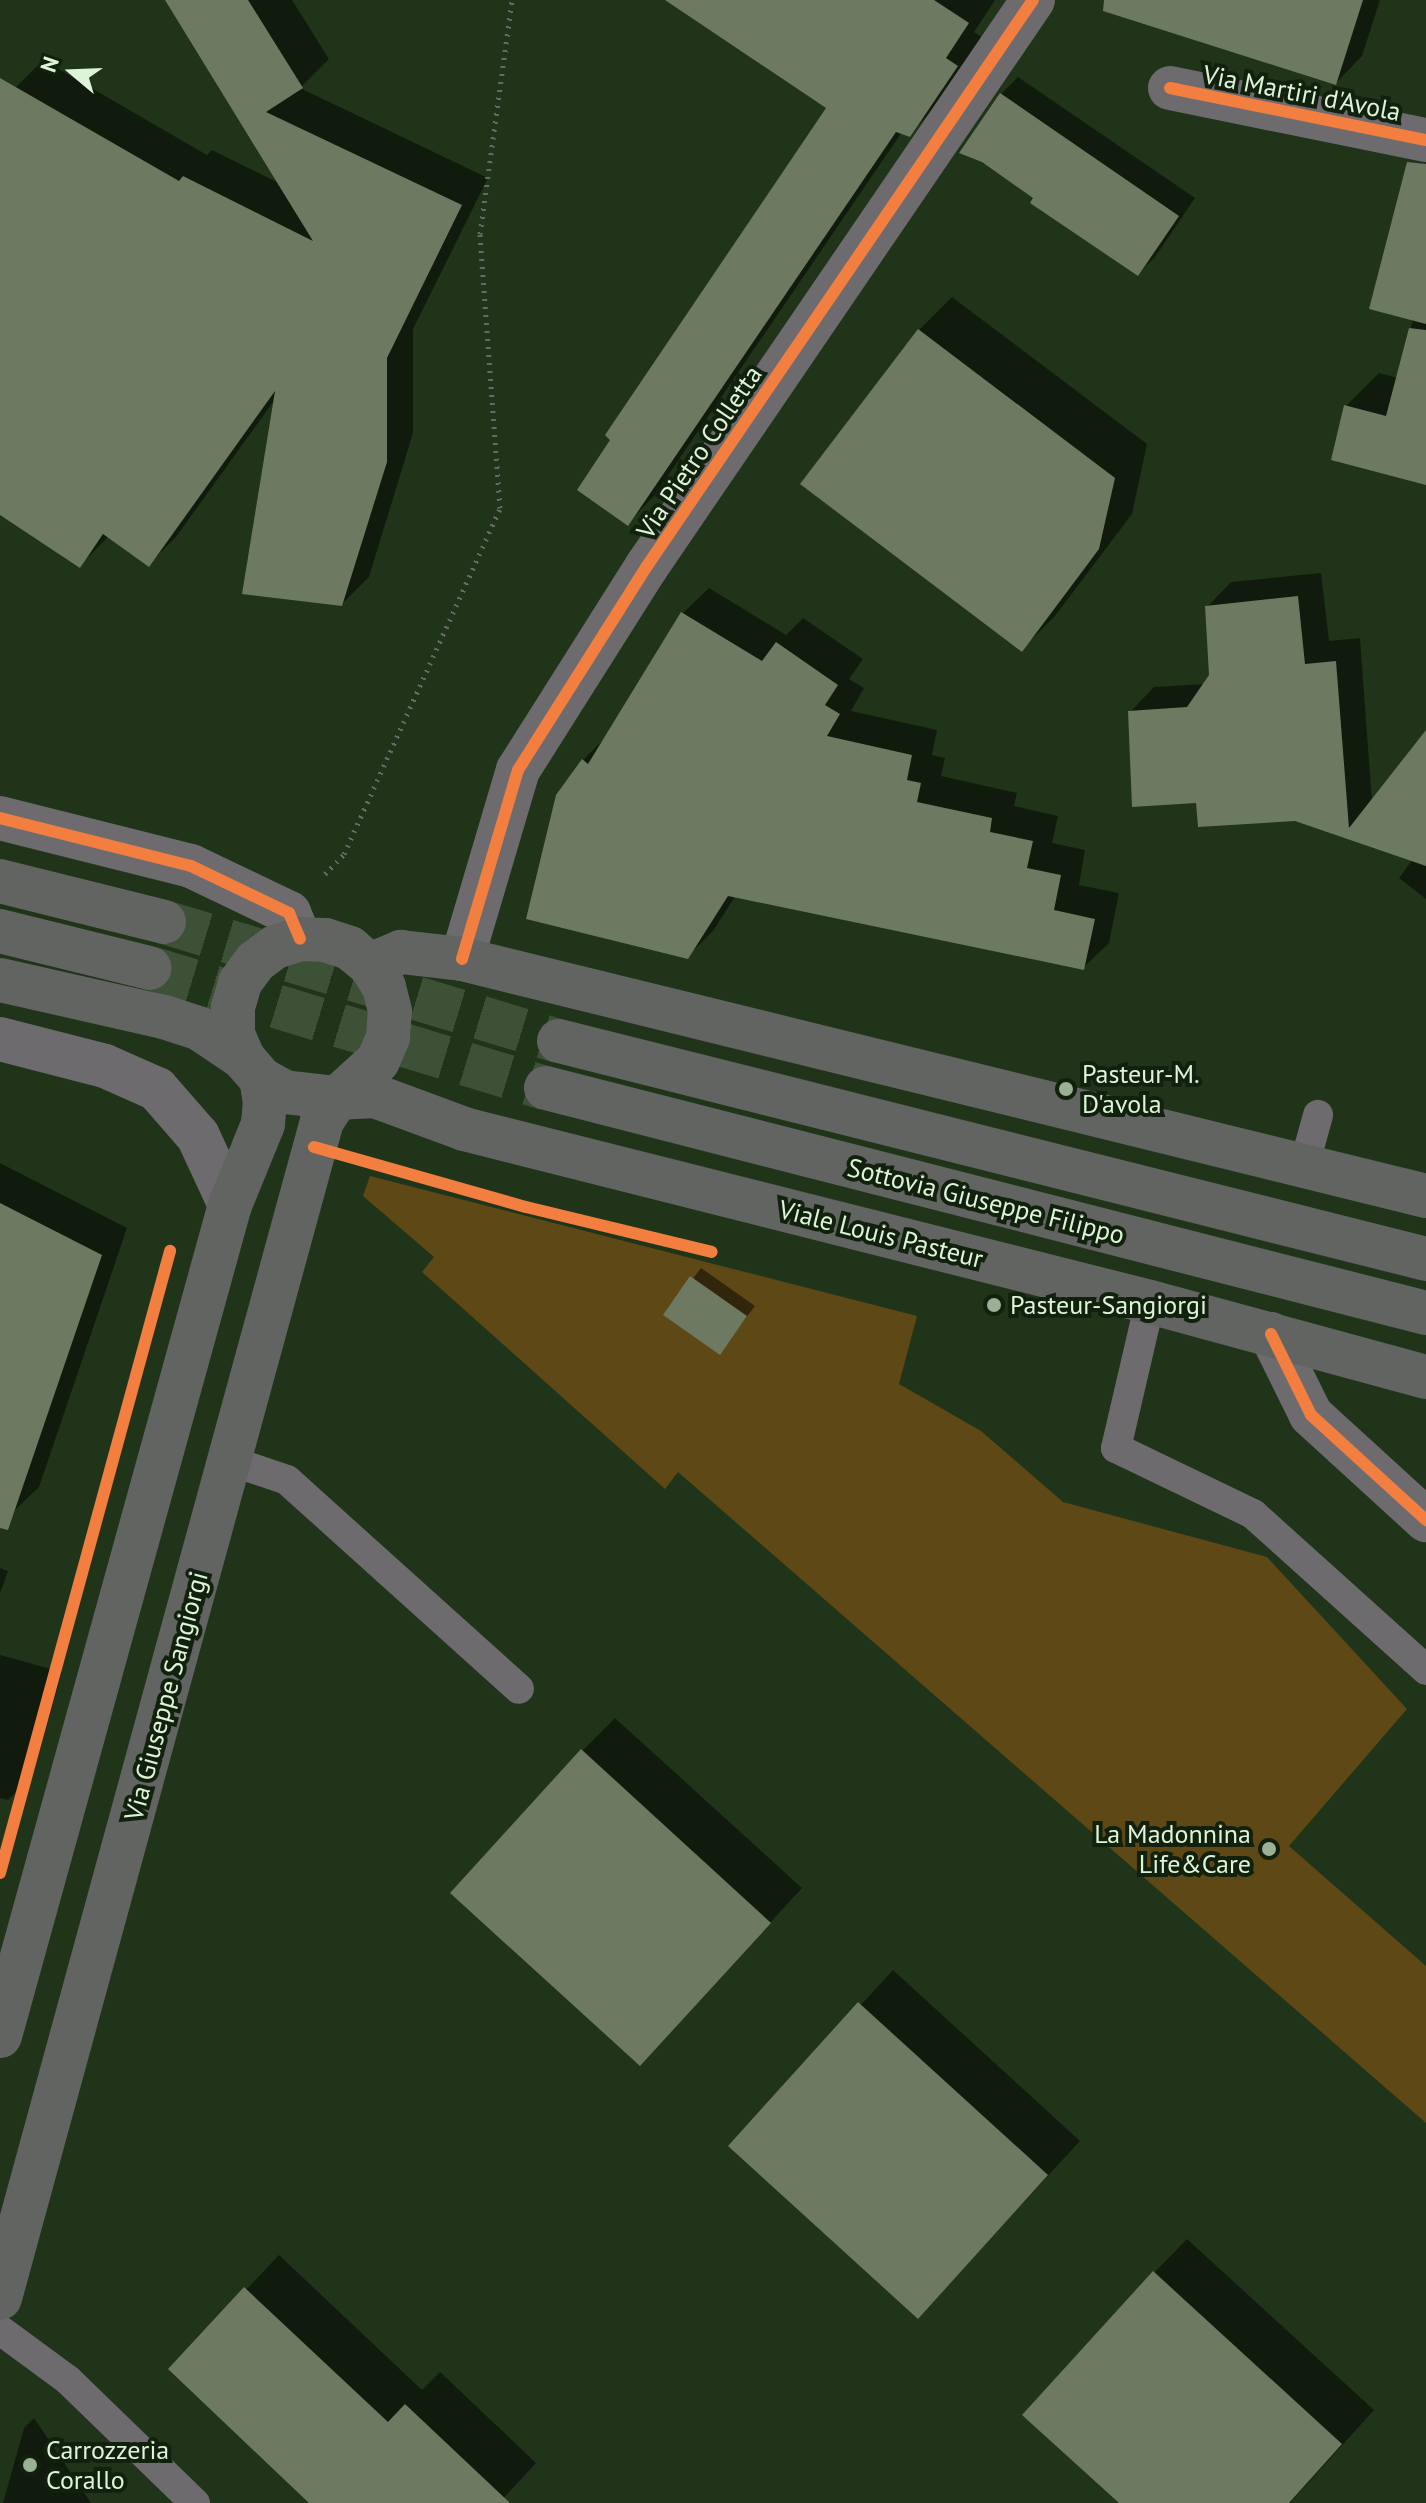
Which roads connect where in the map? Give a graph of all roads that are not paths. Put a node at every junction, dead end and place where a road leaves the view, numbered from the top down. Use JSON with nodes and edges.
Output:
{"nodes":[{"id":1,"x":1033,"y":0,"type":"edge"},
{"id":2,"x":1170,"y":88,"type":"dead end"},
{"id":3,"x":1426,"y":140,"type":"edge"},
{"id":4,"x":0,"y":818,"type":"edge"},
{"id":5,"x":0,"y":881,"type":"edge"},
{"id":6,"x":164,"y":922,"type":"tunnel mouth"},
{"id":7,"x":294,"y":926,"type":"junction"},
{"id":8,"x":0,"y":931,"type":"edge"},
{"id":9,"x":462,"y":959,"type":"junction"},
{"id":10,"x":370,"y":965,"type":"junction"},
{"id":11,"x":150,"y":968,"type":"tunnel mouth"},
{"id":12,"x":0,"y":980,"type":"edge"},
{"id":13,"x":0,"y":1039,"type":"edge"},
{"id":14,"x":559,"y":1041,"type":"tunnel mouth"},
{"id":15,"x":252,"y":1068,"type":"junction"},
{"id":16,"x":546,"y":1088,"type":"tunnel mouth"},
{"id":17,"x":337,"y":1098,"type":"junction"},
{"id":18,"x":1318,"y":1115,"type":"dead end"},
{"id":19,"x":1304,"y":1166,"type":"junction"},
{"id":20,"x":1426,"y":1196,"type":"edge"},
{"id":21,"x":230,"y":1205,"type":"junction"},
{"id":22,"x":1426,"y":1259,"type":"edge"},
{"id":23,"x":1150,"y":1302,"type":"junction"},
{"id":24,"x":1426,"y":1313,"type":"edge"},
{"id":25,"x":1271,"y":1334,"type":"junction"},
{"id":26,"x":1426,"y":1377,"type":"edge"},
{"id":27,"x":231,"y":1461,"type":"junction"},
{"id":28,"x":1426,"y":1520,"type":"edge"},
{"id":29,"x":1426,"y":1670,"type":"edge"},
{"id":30,"x":519,"y":1689,"type":"dead end"},
{"id":31,"x":10,"y":1980,"type":"edge"},
{"id":32,"x":0,"y":2036,"type":"edge"},
{"id":33,"x":0,"y":2298,"type":"edge"},
{"id":34,"x":0,"y":2330,"type":"edge"},
{"id":35,"x":195,"y":2503,"type":"edge"}],
"edges":[{"from":1,"to":9,"type":"street","name":"Via Pietro Colletta"},
{"from":2,"to":3,"type":"street","name":"Via Martiri d'Avola"},
{"from":4,"to":7,"type":"street"},
{"from":5,"to":6,"type":"main road"},
{"from":7,"to":10,"type":"main road"},
{"from":7,"to":15,"type":"main road"},
{"from":8,"to":11,"type":"main road"},
{"from":9,"to":10,"type":"main road"},
{"from":9,"to":19,"type":"main road"},
{"from":10,"to":17,"type":"main road"},
{"from":12,"to":15,"type":"main road"},
{"from":13,"to":21,"type":"street"},
{"from":14,"to":22,"type":"main road","name":"Sottovia Giuseppe Filippo"},
{"from":15,"to":17,"type":"main road"},
{"from":15,"to":21,"type":"main road"},
{"from":16,"to":24,"type":"main road","name":"Sottovia Giuseppe Filippo"},
{"from":17,"to":23,"type":"main road","name":"Viale Louis Pasteur"},
{"from":17,"to":27,"type":"main road","name":"Via Giuseppe Sangiorgi"},
{"from":18,"to":19,"type":"lane"},
{"from":19,"to":20,"type":"main road"},
{"from":21,"to":31,"type":"main road"},
{"from":23,"to":25,"type":"main road","name":"Viale Louis Pasteur"},
{"from":23,"to":29,"type":"lane"},
{"from":25,"to":26,"type":"main road","name":"Viale Louis Pasteur"},
{"from":25,"to":28,"type":"street"},
{"from":27,"to":30,"type":"lane"},
{"from":27,"to":33,"type":"main road","name":"Via Giuseppe Sangiorgi"},
{"from":31,"to":32,"type":"main road"},
{"from":34,"to":35,"type":"lane"}]}
